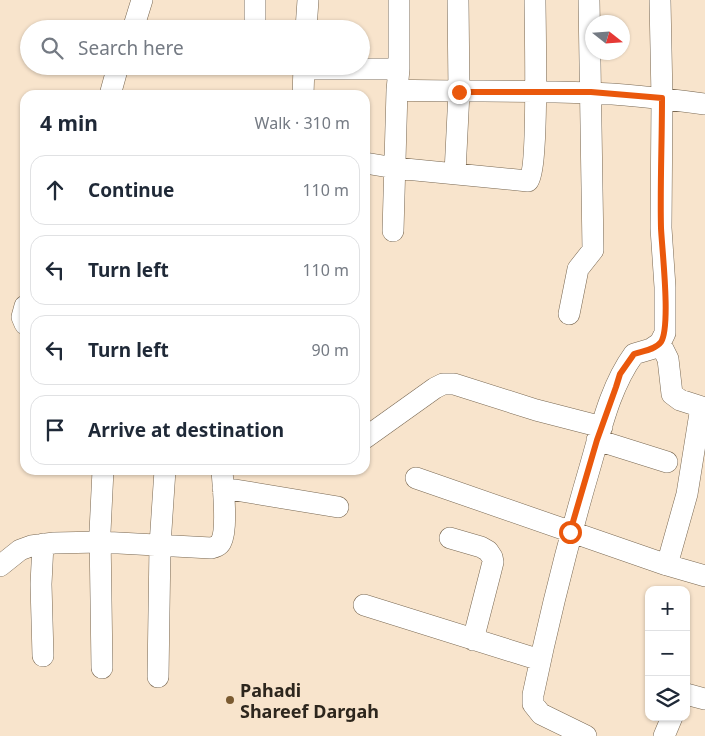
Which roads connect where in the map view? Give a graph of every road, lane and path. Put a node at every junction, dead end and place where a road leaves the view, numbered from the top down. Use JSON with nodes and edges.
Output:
{"nodes":[{"id":1,"x":142,"y":0,"type":"edge"},
{"id":2,"x":255,"y":0,"type":"edge"},
{"id":3,"x":308,"y":0,"type":"edge"},
{"id":4,"x":399,"y":0,"type":"edge"},
{"id":5,"x":458,"y":0,"type":"edge"},
{"id":6,"x":535,"y":0,"type":"edge"},
{"id":7,"x":589,"y":0,"type":"edge"},
{"id":8,"x":660,"y":0,"type":"edge"},
{"id":9,"x":135,"y":20,"type":"edge"},
{"id":10,"x":255,"y":20,"type":"edge"},
{"id":11,"x":307,"y":20,"type":"edge"},
{"id":12,"x":116,"y":75,"type":"edge"},
{"id":13,"x":304,"y":75,"type":"edge"},
{"id":14,"x":359,"y":75,"type":"edge"},
{"id":15,"x":398,"y":80,"type":"junction"},
{"id":16,"x":111,"y":90,"type":"edge"},
{"id":17,"x":303,"y":90,"type":"edge"},
{"id":18,"x":459,"y":92,"type":"junction"},
{"id":19,"x":535,"y":92,"type":"junction"},
{"id":20,"x":591,"y":92,"type":"junction"},
{"id":21,"x":662,"y":98,"type":"junction"},
{"id":22,"x":705,"y":104,"type":"edge"},
{"id":23,"x":370,"y":164,"type":"edge"},
{"id":24,"x":395,"y":168,"type":"junction"},
{"id":25,"x":455,"y":173,"type":"junction"},
{"id":26,"x":393,"y":231,"type":"dead end"},
{"id":27,"x":569,"y":314,"type":"dead end"},
{"id":28,"x":660,"y":343,"type":"junction"},
{"id":29,"x":704,"y":407,"type":"edge"},
{"id":30,"x":370,"y":434,"type":"edge"},
{"id":31,"x":600,"y":434,"type":"junction"},
{"id":32,"x":667,"y":462,"type":"dead end"},
{"id":33,"x":103,"y":475,"type":"edge"},
{"id":34,"x":165,"y":475,"type":"edge"},
{"id":35,"x":416,"y":478,"type":"dead end"},
{"id":36,"x":223,"y":479,"type":"edge"},
{"id":37,"x":338,"y":507,"type":"dead end"},
{"id":38,"x":570,"y":532,"type":"junction"},
{"id":39,"x":450,"y":538,"type":"dead end"},
{"id":40,"x":100,"y":542,"type":"junction"},
{"id":41,"x":42,"y":544,"type":"junction"},
{"id":42,"x":160,"y":545,"type":"junction"},
{"id":43,"x":667,"y":565,"type":"junction"},
{"id":44,"x":0,"y":566,"type":"edge"},
{"id":45,"x":705,"y":576,"type":"edge"},
{"id":46,"x":364,"y":605,"type":"dead end"},
{"id":47,"x":473,"y":640,"type":"junction"},
{"id":48,"x":43,"y":656,"type":"dead end"},
{"id":49,"x":540,"y":660,"type":"junction"},
{"id":50,"x":102,"y":668,"type":"dead end"},
{"id":51,"x":158,"y":677,"type":"dead end"},
{"id":52,"x":690,"y":695,"type":"edge"},
{"id":53,"x":705,"y":699,"type":"edge"},
{"id":54,"x":670,"y":721,"type":"edge"},
{"id":55,"x":586,"y":736,"type":"edge"},
{"id":56,"x":664,"y":736,"type":"edge"}],
"edges":[{"from":1,"to":9,"type":"street"},
{"from":2,"to":10,"type":"street"},
{"from":3,"to":11,"type":"street"},
{"from":4,"to":15,"type":"street"},
{"from":5,"to":18,"type":"street"},
{"from":6,"to":19,"type":"street"},
{"from":7,"to":20,"type":"street"},
{"from":8,"to":21,"type":"street"},
{"from":12,"to":16,"type":"street"},
{"from":13,"to":17,"type":"street"},
{"from":14,"to":15,"type":"street"},
{"from":15,"to":18,"type":"street"},
{"from":15,"to":24,"type":"street"},
{"from":18,"to":19,"type":"street"},
{"from":18,"to":25,"type":"street"},
{"from":19,"to":20,"type":"street"},
{"from":19,"to":25,"type":"street"},
{"from":20,"to":21,"type":"street"},
{"from":20,"to":27,"type":"street"},
{"from":21,"to":22,"type":"street"},
{"from":21,"to":28,"type":"street"},
{"from":23,"to":24,"type":"street"},
{"from":24,"to":25,"type":"street"},
{"from":24,"to":26,"type":"street"},
{"from":28,"to":29,"type":"street"},
{"from":28,"to":31,"type":"street"},
{"from":29,"to":43,"type":"street"},
{"from":30,"to":31,"type":"street"},
{"from":31,"to":32,"type":"street"},
{"from":31,"to":38,"type":"street"},
{"from":33,"to":40,"type":"street"},
{"from":34,"to":42,"type":"street"},
{"from":35,"to":38,"type":"street"},
{"from":36,"to":37,"type":"street"},
{"from":36,"to":42,"type":"street"},
{"from":38,"to":43,"type":"street"},
{"from":38,"to":49,"type":"street"},
{"from":39,"to":47,"type":"street"},
{"from":40,"to":41,"type":"street"},
{"from":40,"to":42,"type":"street"},
{"from":40,"to":50,"type":"street"},
{"from":41,"to":44,"type":"street"},
{"from":41,"to":48,"type":"street"},
{"from":42,"to":51,"type":"street"},
{"from":43,"to":45,"type":"street"},
{"from":46,"to":47,"type":"street"},
{"from":47,"to":49,"type":"street"},
{"from":49,"to":55,"type":"street"},
{"from":52,"to":53,"type":"street"},
{"from":54,"to":56,"type":"street"}]}
